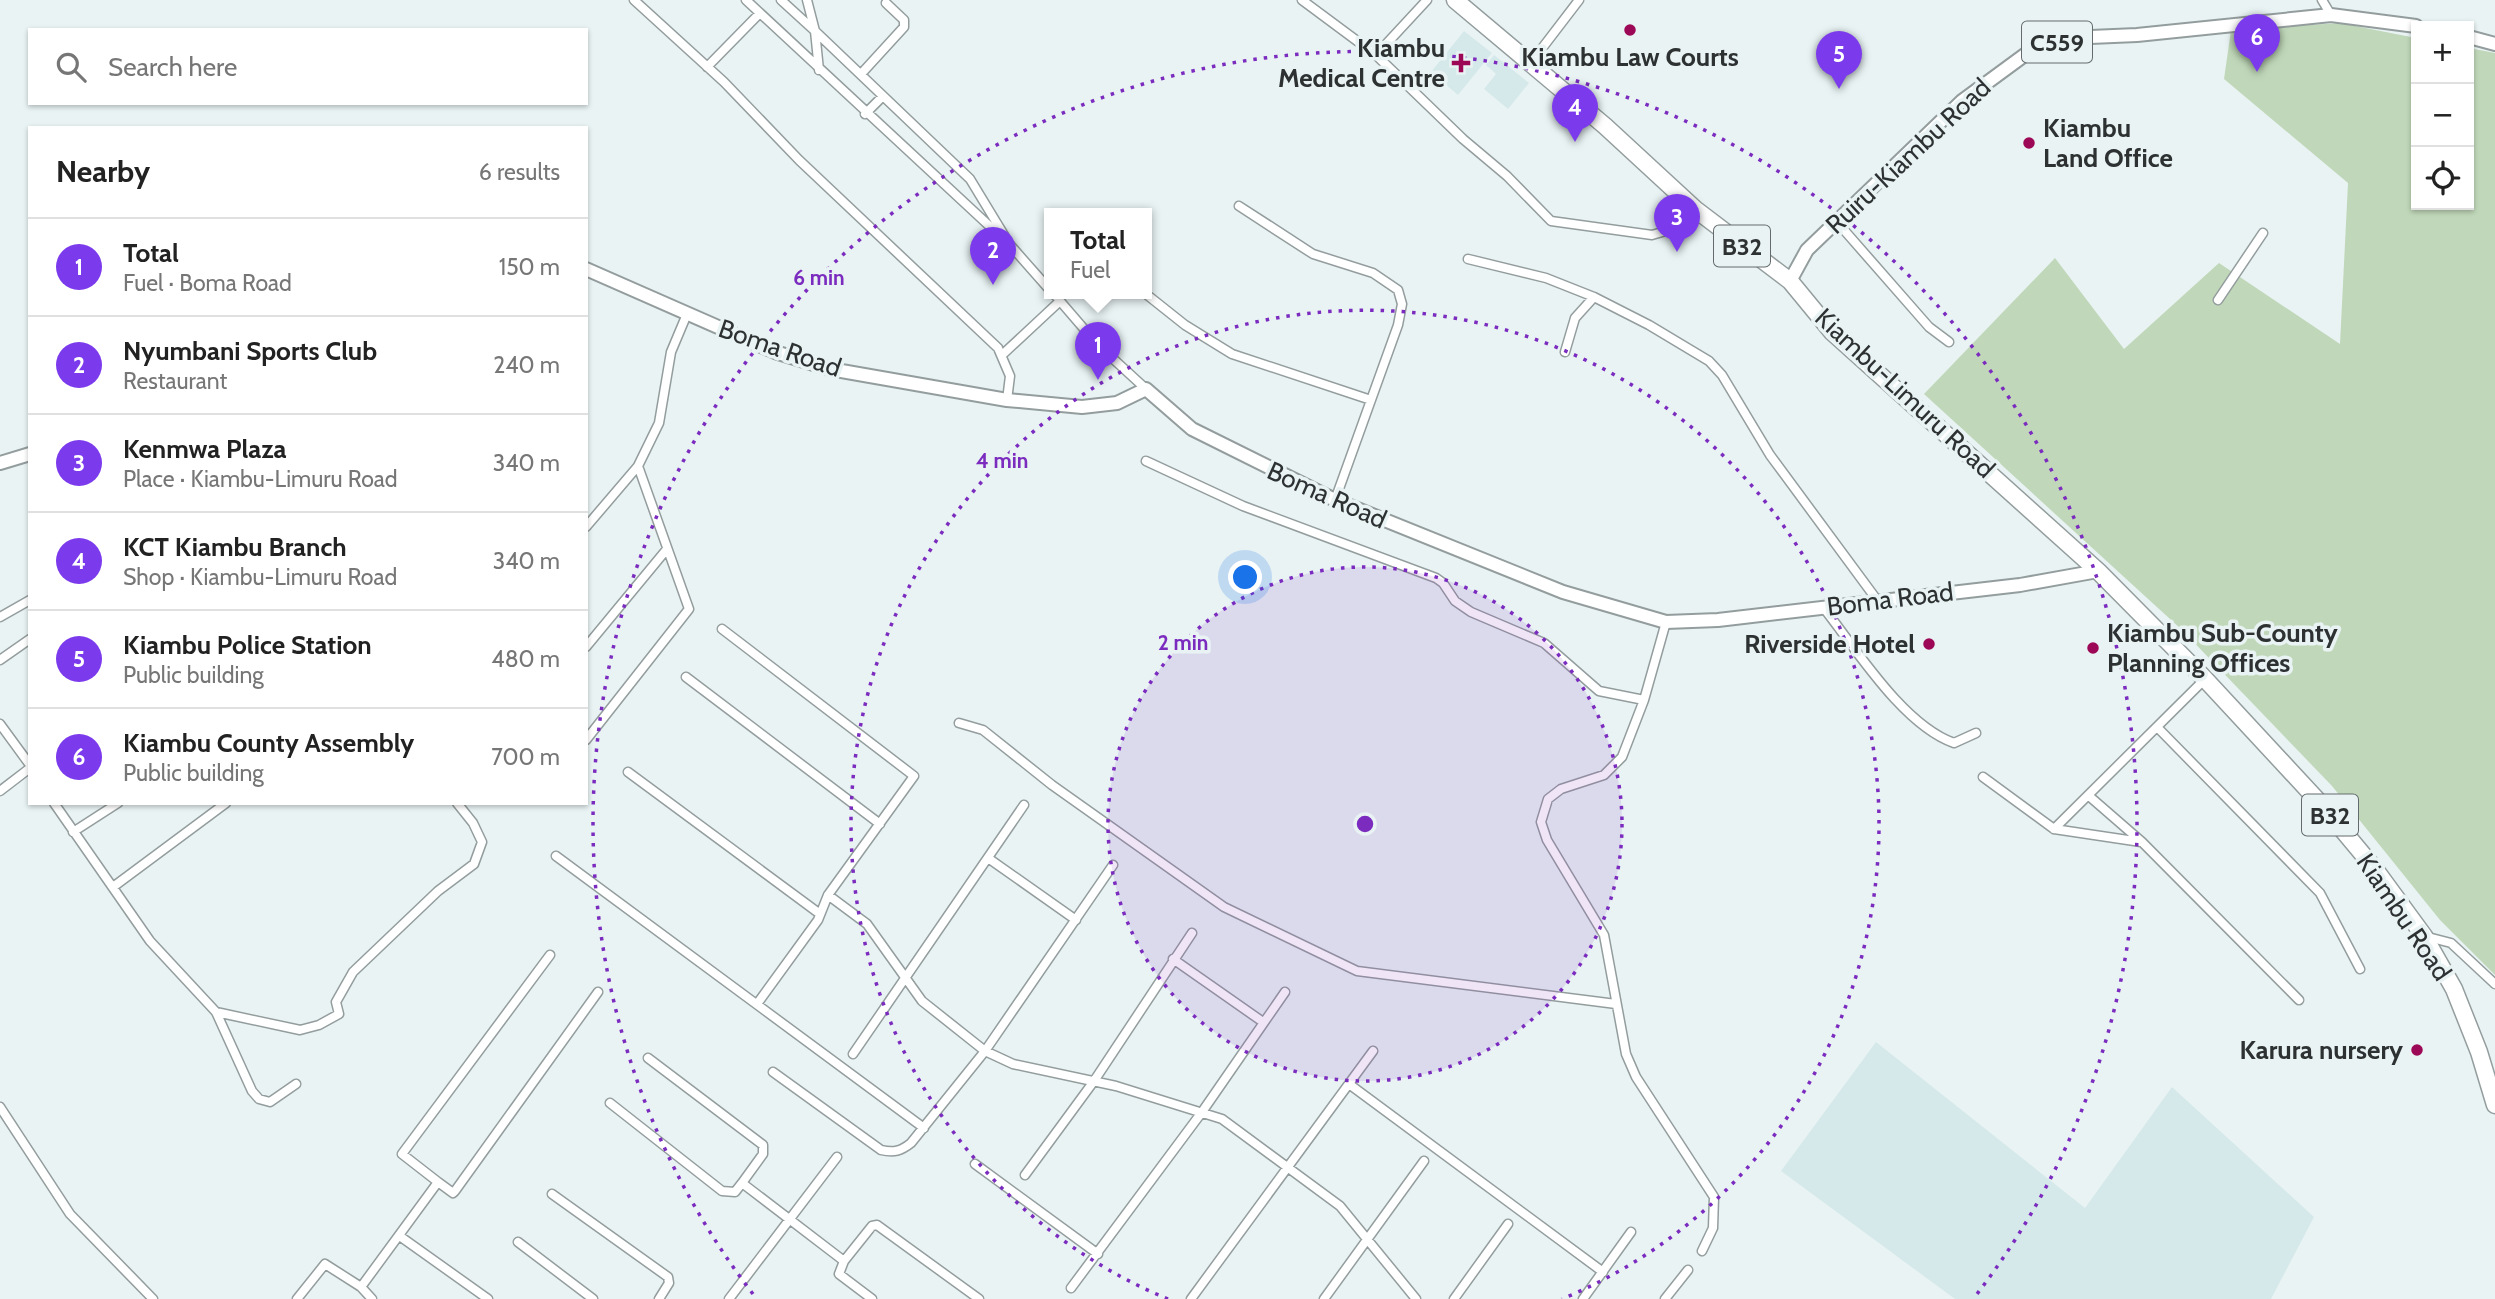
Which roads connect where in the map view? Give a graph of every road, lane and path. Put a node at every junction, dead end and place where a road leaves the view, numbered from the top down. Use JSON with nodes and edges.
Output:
{"nodes":[{"id":1,"x":634,"y":0,"type":"edge"},
{"id":2,"x":746,"y":0,"type":"edge"},
{"id":3,"x":781,"y":0,"type":"edge"},
{"id":4,"x":807,"y":0,"type":"edge"},
{"id":5,"x":1302,"y":0,"type":"edge"},
{"id":6,"x":1427,"y":0,"type":"edge"},
{"id":7,"x":1455,"y":0,"type":"edge"},
{"id":8,"x":1579,"y":0,"type":"edge"},
{"id":9,"x":2322,"y":0,"type":"edge"},
{"id":10,"x":886,"y":1,"type":"edge"},
{"id":11,"x":760,"y":13,"type":"junction"},
{"id":12,"x":2331,"y":15,"type":"junction"},
{"id":13,"x":2411,"y":25,"type":"edge"},
{"id":14,"x":815,"y":31,"type":"junction"},
{"id":15,"x":2474,"y":38,"type":"edge"},
{"id":16,"x":2495,"y":44,"type":"edge"},
{"id":17,"x":1376,"y":55,"type":"junction"},
{"id":18,"x":1530,"y":65,"type":"junction"},
{"id":19,"x":707,"y":67,"type":"junction"},
{"id":20,"x":818,"y":70,"type":"junction"},
{"id":21,"x":861,"y":74,"type":"junction"},
{"id":22,"x":883,"y":96,"type":"junction"},
{"id":23,"x":865,"y":114,"type":"junction"},
{"id":24,"x":1239,"y":206,"type":"dead end"},
{"id":25,"x":1695,"y":209,"type":"junction"},
{"id":26,"x":1837,"y":222,"type":"junction"},
{"id":27,"x":2263,"y":233,"type":"dead end"},
{"id":28,"x":1011,"y":246,"type":"junction"},
{"id":29,"x":1468,"y":259,"type":"dead end"},
{"id":30,"x":588,"y":270,"type":"edge"},
{"id":31,"x":1790,"y":281,"type":"junction"},
{"id":32,"x":1044,"y":283,"type":"edge"},
{"id":33,"x":1594,"y":297,"type":"junction"},
{"id":34,"x":1056,"y":299,"type":"edge"},
{"id":35,"x":1058,"y":299,"type":"edge"},
{"id":36,"x":1152,"y":299,"type":"edge"},
{"id":37,"x":2218,"y":300,"type":"dead end"},
{"id":38,"x":687,"y":314,"type":"junction"},
{"id":39,"x":1950,"y":342,"type":"dead end"},
{"id":40,"x":1565,"y":352,"type":"dead end"},
{"id":41,"x":1002,"y":355,"type":"junction"},
{"id":42,"x":1146,"y":389,"type":"junction"},
{"id":43,"x":1007,"y":400,"type":"junction"},
{"id":44,"x":1371,"y":400,"type":"junction"},
{"id":45,"x":28,"y":455,"type":"edge"},
{"id":46,"x":1146,"y":461,"type":"dead end"},
{"id":47,"x":0,"y":463,"type":"edge"},
{"id":48,"x":638,"y":466,"type":"junction"},
{"id":49,"x":1335,"y":500,"type":"junction"},
{"id":50,"x":588,"y":525,"type":"edge"},
{"id":51,"x":667,"y":549,"type":"junction"},
{"id":52,"x":2098,"y":570,"type":"junction"},
{"id":53,"x":1877,"y":600,"type":"junction"},
{"id":54,"x":28,"y":601,"type":"edge"},
{"id":55,"x":1823,"y":607,"type":"junction"},
{"id":56,"x":0,"y":617,"type":"edge"},
{"id":57,"x":1666,"y":622,"type":"junction"},
{"id":58,"x":722,"y":629,"type":"dead end"},
{"id":59,"x":28,"y":640,"type":"edge"},
{"id":60,"x":588,"y":645,"type":"edge"},
{"id":61,"x":0,"y":660,"type":"edge"},
{"id":62,"x":686,"y":677,"type":"dead end"},
{"id":63,"x":2205,"y":679,"type":"junction"},
{"id":64,"x":1644,"y":700,"type":"junction"},
{"id":65,"x":959,"y":723,"type":"dead end"},
{"id":66,"x":0,"y":724,"type":"edge"},
{"id":67,"x":2157,"y":727,"type":"junction"},
{"id":68,"x":1976,"y":733,"type":"dead end"},
{"id":69,"x":588,"y":737,"type":"edge"},
{"id":70,"x":28,"y":764,"type":"edge"},
{"id":71,"x":28,"y":769,"type":"edge"},
{"id":72,"x":628,"y":772,"type":"dead end"},
{"id":73,"x":1983,"y":777,"type":"dead end"},
{"id":74,"x":0,"y":791,"type":"edge"},
{"id":75,"x":2089,"y":796,"type":"junction"},
{"id":76,"x":55,"y":805,"type":"edge"},
{"id":77,"x":115,"y":805,"type":"edge"},
{"id":78,"x":223,"y":805,"type":"edge"},
{"id":79,"x":459,"y":805,"type":"edge"},
{"id":80,"x":1024,"y":805,"type":"dead end"},
{"id":81,"x":880,"y":824,"type":"junction"},
{"id":82,"x":2054,"y":829,"type":"junction"},
{"id":83,"x":73,"y":832,"type":"junction"},
{"id":84,"x":2142,"y":842,"type":"junction"},
{"id":85,"x":556,"y":856,"type":"dead end"},
{"id":86,"x":988,"y":858,"type":"junction"},
{"id":87,"x":1113,"y":865,"type":"dead end"},
{"id":88,"x":113,"y":887,"type":"junction"},
{"id":89,"x":828,"y":895,"type":"junction"},
{"id":90,"x":820,"y":914,"type":"junction"},
{"id":91,"x":1076,"y":920,"type":"junction"},
{"id":92,"x":1192,"y":933,"type":"dead end"},
{"id":93,"x":2424,"y":936,"type":"junction"},
{"id":94,"x":550,"y":955,"type":"dead end"},
{"id":95,"x":1173,"y":959,"type":"junction"},
{"id":96,"x":2360,"y":969,"type":"dead end"},
{"id":97,"x":905,"y":978,"type":"junction"},
{"id":98,"x":2495,"y":984,"type":"edge"},
{"id":99,"x":598,"y":992,"type":"dead end"},
{"id":100,"x":1285,"y":992,"type":"dead end"},
{"id":101,"x":2299,"y":1000,"type":"dead end"},
{"id":102,"x":757,"y":1004,"type":"junction"},
{"id":103,"x":1616,"y":1004,"type":"junction"},
{"id":104,"x":216,"y":1012,"type":"junction"},
{"id":105,"x":1264,"y":1022,"type":"junction"},
{"id":106,"x":985,"y":1051,"type":"junction"},
{"id":107,"x":1373,"y":1051,"type":"dead end"},
{"id":108,"x":853,"y":1054,"type":"dead end"},
{"id":109,"x":648,"y":1058,"type":"dead end"},
{"id":110,"x":773,"y":1072,"type":"dead end"},
{"id":111,"x":1094,"y":1081,"type":"junction"},
{"id":112,"x":296,"y":1084,"type":"dead end"},
{"id":113,"x":1349,"y":1084,"type":"junction"},
{"id":114,"x":610,"y":1103,"type":"dead end"},
{"id":115,"x":2495,"y":1105,"type":"edge"},
{"id":116,"x":0,"y":1107,"type":"edge"},
{"id":117,"x":1202,"y":1112,"type":"junction"},
{"id":118,"x":924,"y":1128,"type":"junction"},
{"id":119,"x":837,"y":1157,"type":"dead end"},
{"id":120,"x":1424,"y":1161,"type":"dead end"},
{"id":121,"x":975,"y":1164,"type":"dead end"},
{"id":122,"x":1288,"y":1170,"type":"junction"},
{"id":123,"x":1025,"y":1174,"type":"dead end"},
{"id":124,"x":438,"y":1182,"type":"junction"},
{"id":125,"x":742,"y":1183,"type":"junction"},
{"id":126,"x":552,"y":1194,"type":"dead end"},
{"id":127,"x":792,"y":1218,"type":"junction"},
{"id":128,"x":1508,"y":1224,"type":"dead end"},
{"id":129,"x":1631,"y":1232,"type":"dead end"},
{"id":130,"x":401,"y":1237,"type":"junction"},
{"id":131,"x":1368,"y":1239,"type":"junction"},
{"id":132,"x":518,"y":1242,"type":"dead end"},
{"id":133,"x":1702,"y":1251,"type":"dead end"},
{"id":134,"x":1098,"y":1254,"type":"junction"},
{"id":135,"x":845,"y":1261,"type":"junction"},
{"id":136,"x":1688,"y":1270,"type":"dead end"},
{"id":137,"x":1603,"y":1272,"type":"junction"},
{"id":138,"x":362,"y":1287,"type":"junction"},
{"id":139,"x":1071,"y":1288,"type":"dead end"},
{"id":140,"x":153,"y":1299,"type":"edge"},
{"id":141,"x":297,"y":1299,"type":"edge"},
{"id":142,"x":372,"y":1299,"type":"edge"},
{"id":143,"x":488,"y":1299,"type":"edge"},
{"id":144,"x":593,"y":1299,"type":"edge"},
{"id":145,"x":659,"y":1299,"type":"edge"},
{"id":146,"x":729,"y":1299,"type":"edge"},
{"id":147,"x":872,"y":1299,"type":"edge"},
{"id":148,"x":979,"y":1299,"type":"edge"},
{"id":149,"x":1191,"y":1299,"type":"edge"},
{"id":150,"x":1324,"y":1299,"type":"edge"},
{"id":151,"x":1416,"y":1299,"type":"edge"},
{"id":152,"x":1454,"y":1299,"type":"edge"},
{"id":153,"x":1583,"y":1299,"type":"edge"},
{"id":154,"x":1665,"y":1299,"type":"edge"}],
"edges":[{"from":1,"to":19,"type":"street"},
{"from":2,"to":11,"type":"street"},
{"from":3,"to":14,"type":"street"},
{"from":4,"to":14,"type":"street"},
{"from":5,"to":17,"type":"street"},
{"from":6,"to":17,"type":"street"},
{"from":7,"to":18,"type":"highway","name":"Kiambu-Limuru Road","number":"B32"},
{"from":8,"to":18,"type":"street"},
{"from":9,"to":12,"type":"street"},
{"from":10,"to":21,"type":"street"},
{"from":11,"to":19,"type":"street"},
{"from":11,"to":20,"type":"street"},
{"from":12,"to":13,"type":"main road","name":"Ruiru-Kiambu Road","number":"C559"},
{"from":12,"to":26,"type":"main road","name":"Ruiru-Kiambu Road","number":"C559"},
{"from":14,"to":20,"type":"street"},
{"from":14,"to":21,"type":"street"},
{"from":15,"to":16,"type":"main road"},
{"from":17,"to":25,"type":"street"},
{"from":18,"to":25,"type":"highway","name":"Kiambu-Limuru Road","number":"B32"},
{"from":19,"to":41,"type":"street"},
{"from":20,"to":23,"type":"street"},
{"from":21,"to":22,"type":"street"},
{"from":22,"to":23,"type":"street"},
{"from":22,"to":28,"type":"street"},
{"from":23,"to":28,"type":"street"},
{"from":24,"to":44,"type":"street"},
{"from":25,"to":31,"type":"highway","name":"Kiambu-Limuru Road","number":"B32"},
{"from":26,"to":31,"type":"main road","name":"Ruiru-Kiambu Road","number":"C559"},
{"from":26,"to":39,"type":"street"},
{"from":27,"to":37,"type":"street"},
{"from":28,"to":32,"type":"street"},
{"from":29,"to":33,"type":"street"},
{"from":30,"to":38,"type":"main road","name":"Boma Road"},
{"from":31,"to":52,"type":"highway","name":"Kiambu-Limuru Road","number":"B32"},
{"from":33,"to":40,"type":"street"},
{"from":33,"to":53,"type":"street"},
{"from":34,"to":41,"type":"street"},
{"from":35,"to":42,"type":"street"},
{"from":36,"to":44,"type":"street"},
{"from":38,"to":43,"type":"main road","name":"Boma Road"},
{"from":38,"to":48,"type":"street"},
{"from":41,"to":43,"type":"street"},
{"from":42,"to":43,"type":"main road","name":"Boma Road"},
{"from":42,"to":49,"type":"main road","name":"Boma Road"},
{"from":44,"to":49,"type":"street"},
{"from":45,"to":47,"type":"main road"},
{"from":46,"to":64,"type":"street"},
{"from":48,"to":50,"type":"street"},
{"from":48,"to":51,"type":"street"},
{"from":49,"to":57,"type":"main road","name":"Boma Road"},
{"from":51,"to":60,"type":"street"},
{"from":51,"to":69,"type":"street"},
{"from":52,"to":53,"type":"main road","name":"Boma Road"},
{"from":52,"to":63,"type":"highway","name":"Kiambu Road","number":"B32"},
{"from":53,"to":55,"type":"main road","name":"Boma Road"},
{"from":54,"to":56,"type":"street"},
{"from":55,"to":57,"type":"main road","name":"Boma Road"},
{"from":55,"to":68,"type":"street"},
{"from":57,"to":64,"type":"street"},
{"from":58,"to":81,"type":"street"},
{"from":59,"to":61,"type":"street"},
{"from":62,"to":81,"type":"street"},
{"from":63,"to":67,"type":"street"},
{"from":63,"to":93,"type":"highway","name":"Kiambu Road","number":"B32"},
{"from":64,"to":103,"type":"street"},
{"from":65,"to":103,"type":"street"},
{"from":66,"to":70,"type":"street"},
{"from":67,"to":75,"type":"street"},
{"from":67,"to":96,"type":"street"},
{"from":71,"to":74,"type":"street"},
{"from":72,"to":90,"type":"street"},
{"from":73,"to":82,"type":"street"},
{"from":75,"to":82,"type":"street"},
{"from":75,"to":84,"type":"street"},
{"from":76,"to":83,"type":"street"},
{"from":77,"to":83,"type":"street"},
{"from":78,"to":88,"type":"street"},
{"from":79,"to":104,"type":"street"},
{"from":80,"to":86,"type":"street"},
{"from":81,"to":89,"type":"street"},
{"from":82,"to":84,"type":"street"},
{"from":83,"to":88,"type":"street"},
{"from":84,"to":101,"type":"street"},
{"from":85,"to":102,"type":"street"},
{"from":86,"to":91,"type":"street"},
{"from":86,"to":97,"type":"street"},
{"from":87,"to":91,"type":"street"},
{"from":88,"to":104,"type":"street"},
{"from":89,"to":90,"type":"street"},
{"from":89,"to":97,"type":"street"},
{"from":90,"to":102,"type":"street"},
{"from":91,"to":106,"type":"street"},
{"from":92,"to":95,"type":"street"},
{"from":93,"to":98,"type":"street"},
{"from":93,"to":115,"type":"highway","name":"Kiambu Road","number":"B32"},
{"from":94,"to":124,"type":"street"},
{"from":95,"to":105,"type":"street"},
{"from":95,"to":111,"type":"street"},
{"from":97,"to":106,"type":"street"},
{"from":97,"to":108,"type":"street"},
{"from":99,"to":124,"type":"street"},
{"from":100,"to":105,"type":"street"},
{"from":102,"to":118,"type":"street"},
{"from":103,"to":133,"type":"street"},
{"from":104,"to":112,"type":"street"},
{"from":105,"to":117,"type":"street"},
{"from":106,"to":111,"type":"street"},
{"from":106,"to":118,"type":"street"},
{"from":107,"to":113,"type":"street"},
{"from":109,"to":125,"type":"street"},
{"from":110,"to":118,"type":"street"},
{"from":111,"to":117,"type":"street"},
{"from":111,"to":123,"type":"street"},
{"from":113,"to":122,"type":"street"},
{"from":113,"to":137,"type":"street"},
{"from":114,"to":125,"type":"street"},
{"from":116,"to":140,"type":"street"},
{"from":117,"to":122,"type":"street"},
{"from":117,"to":134,"type":"street"},
{"from":119,"to":127,"type":"street"},
{"from":120,"to":131,"type":"street"},
{"from":121,"to":134,"type":"street"},
{"from":122,"to":131,"type":"street"},
{"from":122,"to":149,"type":"street"},
{"from":124,"to":130,"type":"street"},
{"from":125,"to":127,"type":"street"},
{"from":126,"to":145,"type":"street"},
{"from":127,"to":135,"type":"street"},
{"from":127,"to":146,"type":"street"},
{"from":128,"to":152,"type":"street"},
{"from":129,"to":137,"type":"street"},
{"from":130,"to":138,"type":"street"},
{"from":130,"to":143,"type":"street"},
{"from":131,"to":150,"type":"street"},
{"from":131,"to":151,"type":"street"},
{"from":132,"to":144,"type":"street"},
{"from":134,"to":139,"type":"street"},
{"from":135,"to":147,"type":"street"},
{"from":135,"to":148,"type":"street"},
{"from":136,"to":154,"type":"street"},
{"from":137,"to":153,"type":"street"},
{"from":138,"to":141,"type":"street"},
{"from":138,"to":142,"type":"street"}]}
